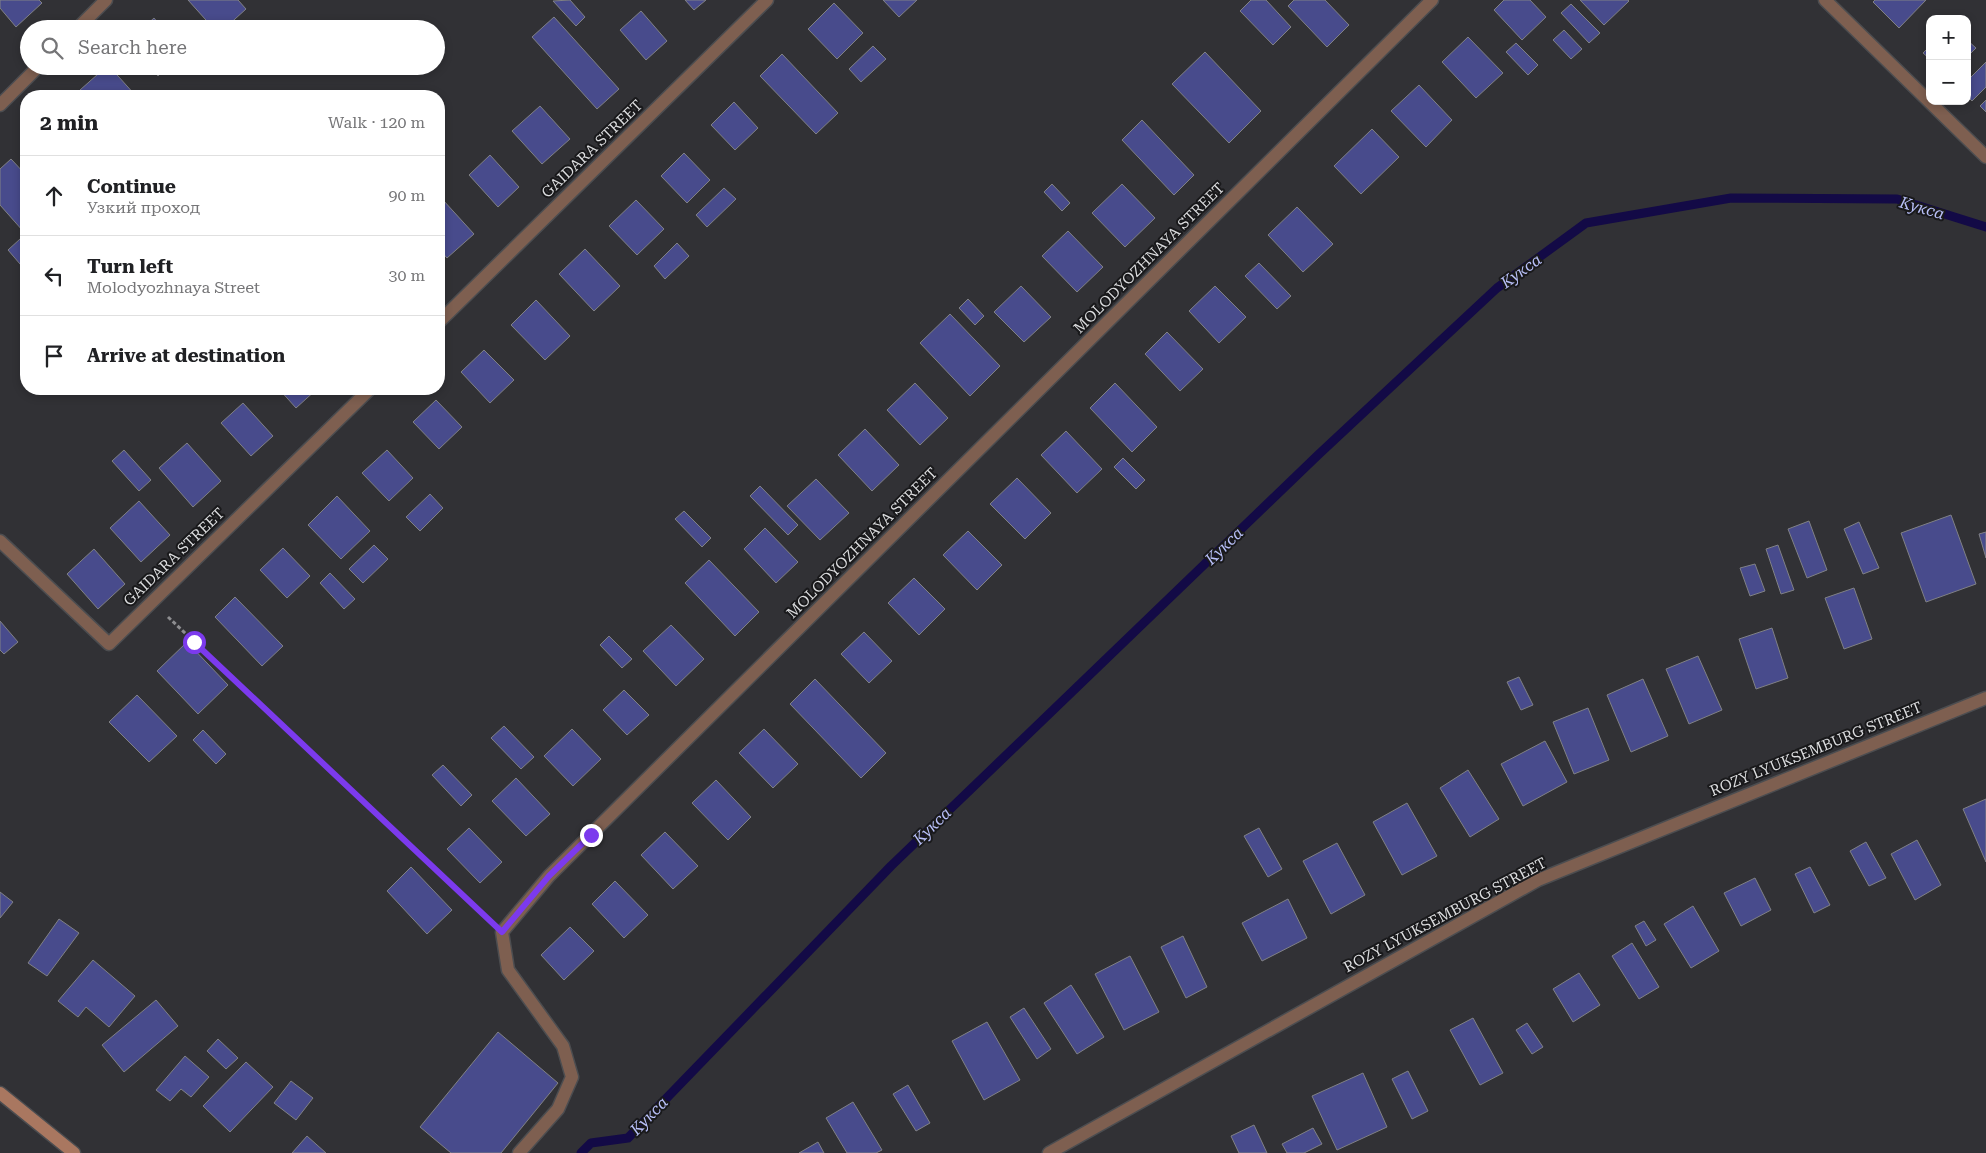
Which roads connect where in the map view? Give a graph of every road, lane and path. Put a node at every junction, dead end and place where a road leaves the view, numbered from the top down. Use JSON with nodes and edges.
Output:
{"nodes":[{"id":1,"x":106,"y":0,"type":"edge"},
{"id":2,"x":767,"y":0,"type":"edge"},
{"id":3,"x":1432,"y":0,"type":"edge"},
{"id":4,"x":1825,"y":0,"type":"edge"},
{"id":5,"x":86,"y":20,"type":"edge"},
{"id":6,"x":30,"y":75,"type":"edge"},
{"id":7,"x":0,"y":105,"type":"edge"},
{"id":8,"x":1986,"y":156,"type":"edge"},
{"id":9,"x":445,"y":316,"type":"edge"},
{"id":10,"x":364,"y":395,"type":"edge"},
{"id":11,"x":0,"y":541,"type":"edge"},
{"id":12,"x":152,"y":602,"type":"junction"},
{"id":13,"x":1986,"y":698,"type":"edge"},
{"id":14,"x":502,"y":932,"type":"junction"},
{"id":15,"x":0,"y":1093,"type":"edge"},
{"id":16,"x":74,"y":1153,"type":"edge"},
{"id":17,"x":520,"y":1153,"type":"edge"},
{"id":18,"x":1049,"y":1153,"type":"edge"}],
"edges":[{"from":1,"to":5,"type":"street"},
{"from":2,"to":9,"type":"street","name":"GAIDARA STREET"},
{"from":3,"to":14,"type":"street","name":"MOLODYOZHNAYA STREET"},
{"from":4,"to":8,"type":"street"},
{"from":6,"to":7,"type":"street"},
{"from":10,"to":12,"type":"street","name":"GAIDARA STREET"},
{"from":11,"to":12,"type":"street","name":"GAIDARA STREET"},
{"from":12,"to":14,"type":"path"},
{"from":13,"to":18,"type":"street","name":"ROZY LYUKSEMBURG STREET"},
{"from":14,"to":17,"type":"street"},
{"from":15,"to":16,"type":"street"}]}
